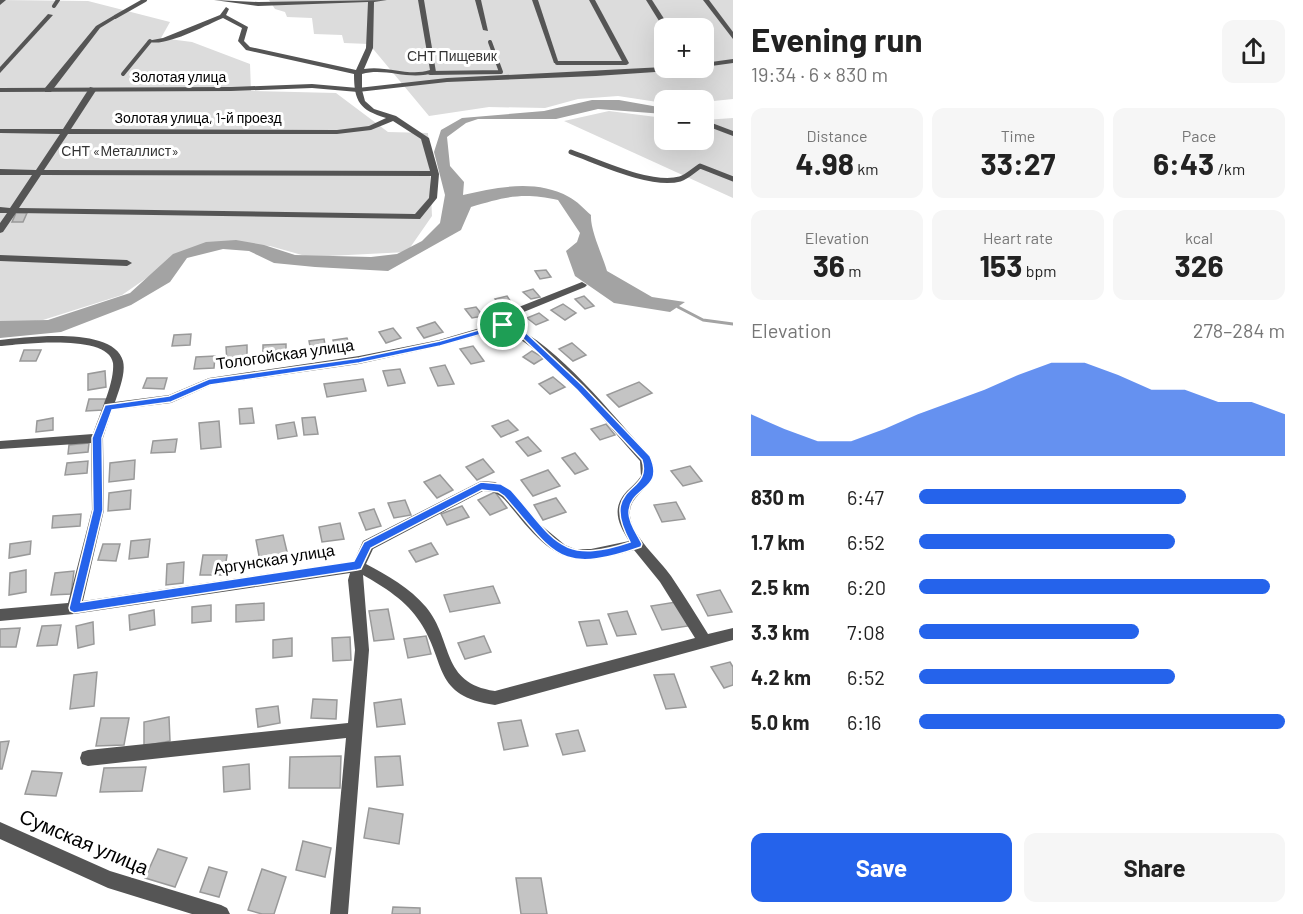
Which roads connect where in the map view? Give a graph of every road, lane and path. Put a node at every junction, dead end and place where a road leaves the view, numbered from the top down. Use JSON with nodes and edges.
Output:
{"nodes":[{"id":1,"x":58,"y":0,"type":"edge"},
{"id":2,"x":145,"y":0,"type":"edge"},
{"id":3,"x":217,"y":0,"type":"edge"},
{"id":4,"x":371,"y":0,"type":"edge"},
{"id":5,"x":384,"y":0,"type":"edge"},
{"id":6,"x":421,"y":0,"type":"edge"},
{"id":7,"x":478,"y":0,"type":"edge"},
{"id":8,"x":535,"y":0,"type":"edge"},
{"id":9,"x":592,"y":0,"type":"edge"},
{"id":10,"x":649,"y":0,"type":"edge"},
{"id":11,"x":706,"y":0,"type":"edge"},
{"id":12,"x":312,"y":1,"type":"edge"},
{"id":13,"x":258,"y":2,"type":"edge"},
{"id":14,"x":230,"y":3,"type":"junction"},
{"id":15,"x":54,"y":6,"type":"dead end"},
{"id":16,"x":50,"y":15,"type":"dead end"},
{"id":17,"x":223,"y":16,"type":"junction"},
{"id":18,"x":115,"y":17,"type":"joint"},
{"id":19,"x":661,"y":18,"type":"edge"},
{"id":20,"x":486,"y":30,"type":"dead end"},
{"id":21,"x":733,"y":37,"type":"edge"},
{"id":22,"x":150,"y":41,"type":"joint"},
{"id":23,"x":490,"y":42,"type":"dead end"},
{"id":24,"x":733,"y":61,"type":"edge"},
{"id":25,"x":557,"y":63,"type":"joint"},
{"id":26,"x":626,"y":63,"type":"joint"},
{"id":27,"x":714,"y":64,"type":"edge"},
{"id":28,"x":654,"y":70,"type":"edge"},
{"id":29,"x":0,"y":71,"type":"edge"},
{"id":30,"x":358,"y":73,"type":"junction"},
{"id":31,"x":430,"y":73,"type":"junction"},
{"id":32,"x":123,"y":74,"type":"dead end"},
{"id":33,"x":93,"y":89,"type":"junction"},
{"id":34,"x":0,"y":90,"type":"edge"},
{"id":35,"x":48,"y":90,"type":"junction"},
{"id":36,"x":358,"y":90,"type":"junction"},
{"id":37,"x":393,"y":118,"type":"junction"},
{"id":38,"x":714,"y":126,"type":"edge"},
{"id":39,"x":0,"y":131,"type":"edge"},
{"id":40,"x":66,"y":131,"type":"junction"},
{"id":41,"x":733,"y":134,"type":"edge"},
{"id":42,"x":571,"y":152,"type":"dead end"},
{"id":43,"x":0,"y":172,"type":"edge"},
{"id":44,"x":39,"y":172,"type":"junction"},
{"id":45,"x":435,"y":174,"type":"junction"},
{"id":46,"x":733,"y":179,"type":"edge"},
{"id":47,"x":0,"y":210,"type":"edge"},
{"id":48,"x":13,"y":210,"type":"junction"},
{"id":49,"x":0,"y":230,"type":"edge"},
{"id":50,"x":0,"y":258,"type":"edge"},
{"id":51,"x":127,"y":263,"type":"dead end"},
{"id":52,"x":582,"y":285,"type":"dead end"},
{"id":53,"x":503,"y":325,"type":"junction"},
{"id":54,"x":0,"y":343,"type":"edge"},
{"id":55,"x":108,"y":407,"type":"junction"},
{"id":56,"x":97,"y":438,"type":"junction"},
{"id":57,"x":0,"y":445,"type":"edge"},
{"id":58,"x":637,"y":544,"type":"junction"},
{"id":59,"x":357,"y":566,"type":"junction"},
{"id":60,"x":74,"y":608,"type":"junction"},
{"id":61,"x":0,"y":615,"type":"edge"},
{"id":62,"x":733,"y":635,"type":"edge"},
{"id":63,"x":704,"y":640,"type":"junction"},
{"id":64,"x":356,"y":730,"type":"junction"},
{"id":65,"x":88,"y":758,"type":"dead end"},
{"id":66,"x":0,"y":830,"type":"edge"},
{"id":67,"x":222,"y":914,"type":"edge"},
{"id":68,"x":339,"y":914,"type":"edge"}],
"edges":[{"from":1,"to":15,"type":"lane"},
{"from":2,"to":18,"type":"lane"},
{"from":3,"to":14,"type":"street"},
{"from":4,"to":5,"type":"street"},
{"from":4,"to":12,"type":"street"},
{"from":4,"to":30,"type":"street"},
{"from":6,"to":31,"type":"street"},
{"from":7,"to":20,"type":"street"},
{"from":8,"to":25,"type":"street"},
{"from":9,"to":26,"type":"street"},
{"from":10,"to":19,"type":"street"},
{"from":11,"to":21,"type":"street"},
{"from":12,"to":13,"type":"street"},
{"from":13,"to":14,"type":"street"},
{"from":14,"to":17,"type":"street"},
{"from":16,"to":29,"type":"street"},
{"from":17,"to":22,"type":"street"},
{"from":17,"to":30,"type":"street"},
{"from":18,"to":35,"type":"street"},
{"from":22,"to":32,"type":"lane"},
{"from":23,"to":31,"type":"lane"},
{"from":24,"to":27,"type":"street"},
{"from":25,"to":26,"type":"lane"},
{"from":28,"to":36,"type":"street","name":"Золотая улица"},
{"from":30,"to":31,"type":"street"},
{"from":30,"to":36,"type":"street"},
{"from":33,"to":35,"type":"street","name":"Золотая улица"},
{"from":33,"to":36,"type":"street","name":"Золотая улица"},
{"from":33,"to":40,"type":"street"},
{"from":34,"to":35,"type":"street","name":"Золотая улица"},
{"from":36,"to":37,"type":"street"},
{"from":37,"to":40,"type":"street","name":"Золотая улица, 1-й проезд"},
{"from":37,"to":45,"type":"street"},
{"from":38,"to":41,"type":"street"},
{"from":39,"to":40,"type":"street","name":"Золотая улица, 1-й проезд"},
{"from":40,"to":44,"type":"street"},
{"from":42,"to":46,"type":"lane"},
{"from":43,"to":44,"type":"street"},
{"from":44,"to":45,"type":"street"},
{"from":44,"to":48,"type":"street"},
{"from":45,"to":48,"type":"street"},
{"from":47,"to":48,"type":"street"},
{"from":48,"to":49,"type":"street"},
{"from":50,"to":51,"type":"street"},
{"from":52,"to":53,"type":"street","name":"Тологойская улица"},
{"from":53,"to":55,"type":"street","name":"Тологойская улица"},
{"from":53,"to":58,"type":"street"},
{"from":54,"to":55,"type":"street"},
{"from":55,"to":56,"type":"street"},
{"from":56,"to":57,"type":"street"},
{"from":56,"to":60,"type":"street"},
{"from":58,"to":59,"type":"street"},
{"from":58,"to":63,"type":"street"},
{"from":59,"to":60,"type":"street","name":"Аргунская улица"},
{"from":59,"to":63,"type":"street","name":"Аргунская улица"},
{"from":59,"to":64,"type":"street"},
{"from":60,"to":61,"type":"street","name":"Аргунская улица"},
{"from":62,"to":63,"type":"street","name":"Аргунская улица"},
{"from":64,"to":65,"type":"street"},
{"from":64,"to":68,"type":"street"},
{"from":66,"to":67,"type":"street","name":"Сумская улица"}]}
